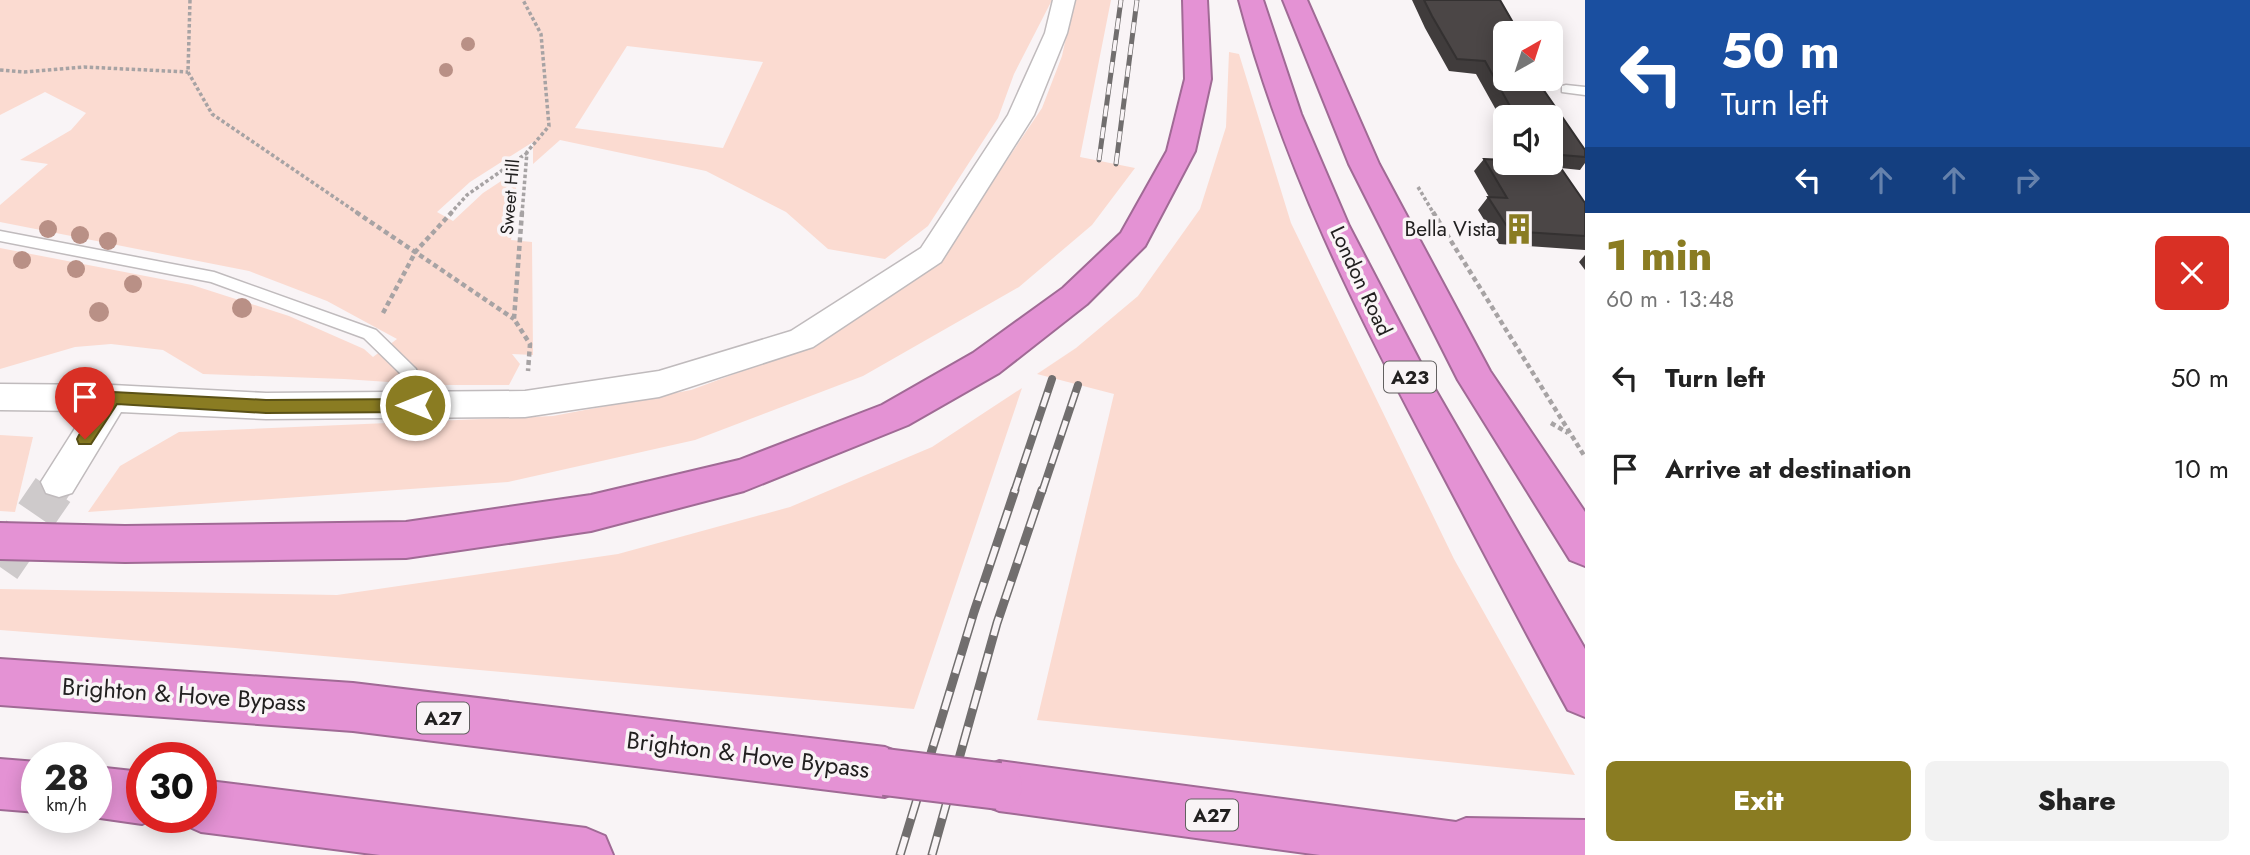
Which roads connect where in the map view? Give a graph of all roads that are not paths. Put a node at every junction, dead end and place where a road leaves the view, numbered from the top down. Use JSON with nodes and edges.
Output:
{"nodes":[{"id":1,"x":1064,"y":0,"type":"edge"},
{"id":2,"x":1195,"y":0,"type":"edge"},
{"id":3,"x":1251,"y":0,"type":"edge"},
{"id":4,"x":1295,"y":0,"type":"edge"},
{"id":5,"x":1566,"y":89,"type":"dead end"},
{"id":6,"x":1585,"y":91,"type":"edge"},
{"id":7,"x":0,"y":236,"type":"edge"},
{"id":8,"x":0,"y":397,"type":"edge"},
{"id":9,"x":113,"y":398,"type":"junction"},
{"id":10,"x":415,"y":405,"type":"junction"},
{"id":11,"x":59,"y":482,"type":"tunnel mouth"},
{"id":12,"x":0,"y":541,"type":"edge"},
{"id":13,"x":1585,"y":547,"type":"edge"},
{"id":14,"x":0,"y":682,"type":"edge"},
{"id":15,"x":1585,"y":694,"type":"edge"},
{"id":16,"x":0,"y":784,"type":"edge"},
{"id":17,"x":21,"y":786,"type":"edge"},
{"id":18,"x":217,"y":808,"type":"edge"},
{"id":19,"x":1426,"y":843,"type":"junction"},
{"id":20,"x":1585,"y":846,"type":"edge"},
{"id":21,"x":586,"y":855,"type":"edge"},
{"id":22,"x":1493,"y":855,"type":"edge"}],
"edges":[{"from":1,"to":10,"type":"street"},
{"from":2,"to":12,"type":"highway"},
{"from":3,"to":15,"type":"highway","name":"London Road","number":"A23"},
{"from":4,"to":13,"type":"highway","number":"A23"},
{"from":5,"to":6,"type":"lane"},
{"from":7,"to":10,"type":"lane"},
{"from":8,"to":9,"type":"street"},
{"from":9,"to":10,"type":"street"},
{"from":9,"to":11,"type":"street"},
{"from":14,"to":19,"type":"highway","name":"Brighton & Hove Bypass","number":"A27","bridge":true},
{"from":16,"to":17,"type":"highway"},
{"from":18,"to":21,"type":"highway"},
{"from":19,"to":20,"type":"highway","number":"A27"},
{"from":19,"to":22,"type":"highway","name":"Brighton & Hove Bypass","number":"A27"}]}
